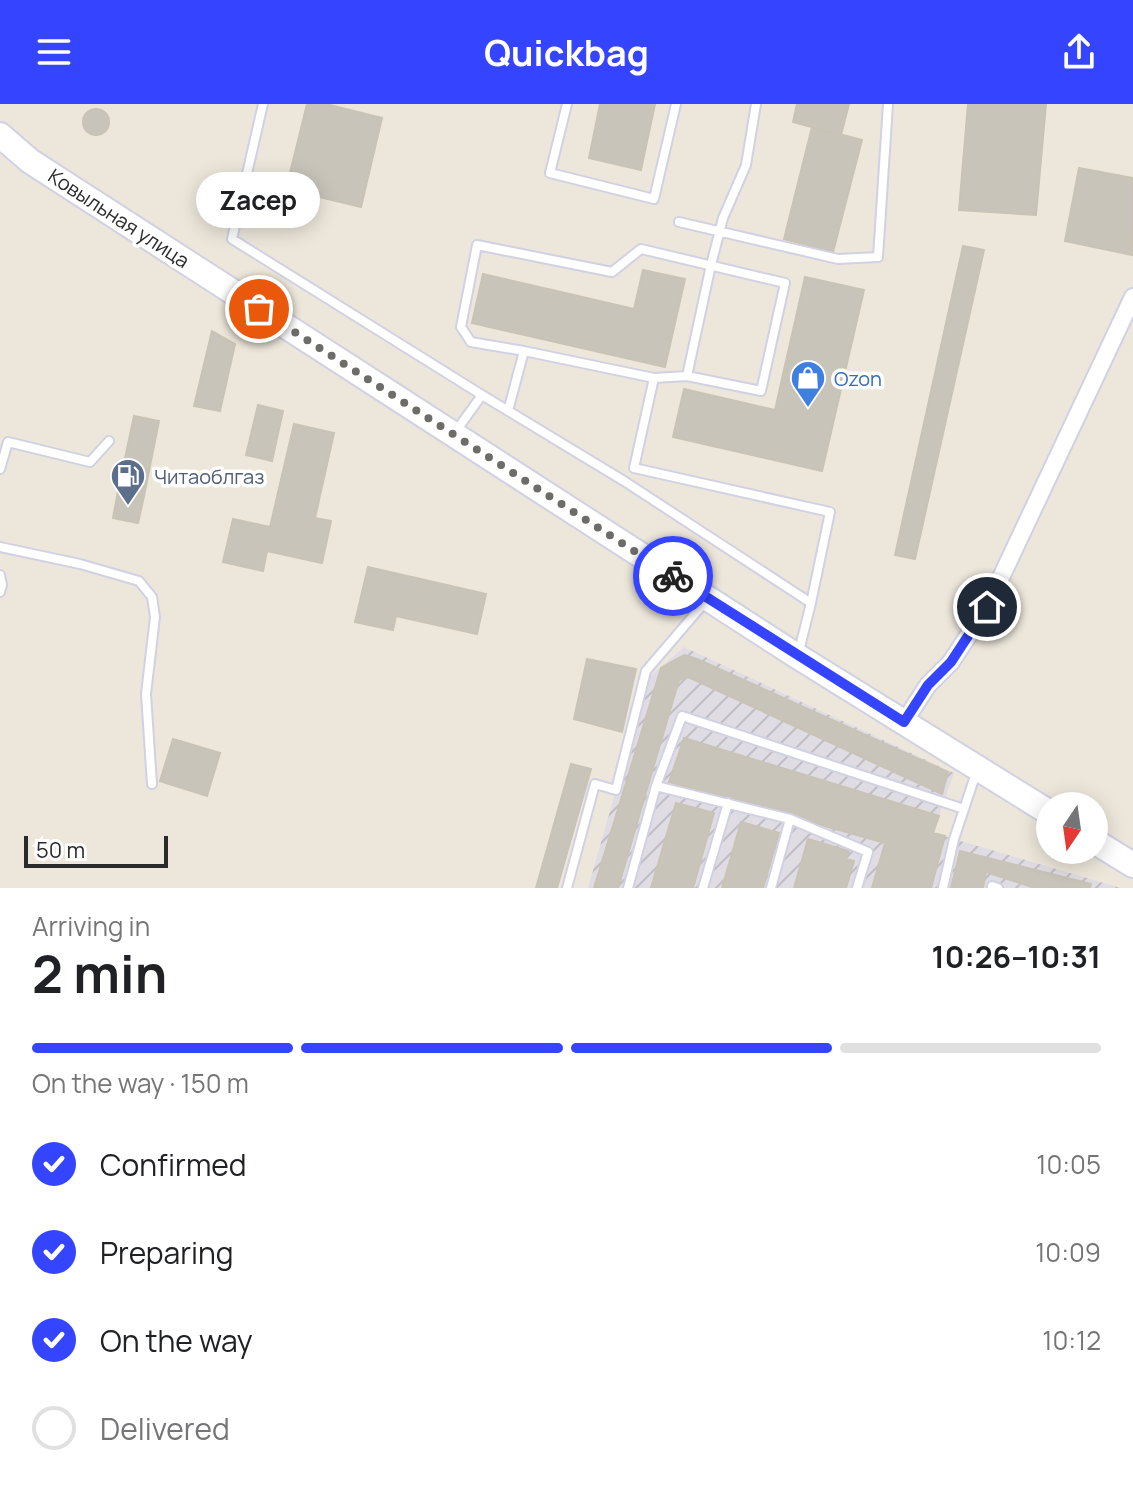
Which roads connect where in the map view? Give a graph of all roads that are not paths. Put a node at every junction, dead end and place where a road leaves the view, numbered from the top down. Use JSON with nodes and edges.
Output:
{"nodes":[{"id":1,"x":263,"y":104,"type":"edge"},
{"id":2,"x":567,"y":104,"type":"edge"},
{"id":3,"x":676,"y":104,"type":"edge"},
{"id":4,"x":756,"y":104,"type":"edge"},
{"id":5,"x":888,"y":104,"type":"edge"},
{"id":6,"x":0,"y":135,"type":"edge"},
{"id":7,"x":679,"y":222,"type":"dead end"},
{"id":8,"x":719,"y":232,"type":"junction"},
{"id":9,"x":711,"y":265,"type":"junction"},
{"id":10,"x":1133,"y":297,"type":"edge"},
{"id":11,"x":524,"y":351,"type":"junction"},
{"id":12,"x":687,"y":376,"type":"junction"},
{"id":13,"x":654,"y":378,"type":"junction"},
{"id":14,"x":482,"y":395,"type":"junction"},
{"id":15,"x":508,"y":411,"type":"junction"},
{"id":16,"x":454,"y":434,"type":"junction"},
{"id":17,"x":109,"y":441,"type":"dead end"},
{"id":18,"x":634,"y":468,"type":"junction"},
{"id":19,"x":0,"y":469,"type":"edge"},
{"id":20,"x":624,"y":481,"type":"junction"},
{"id":21,"x":0,"y":547,"type":"edge"},
{"id":22,"x":0,"y":575,"type":"edge"},
{"id":23,"x":0,"y":592,"type":"edge"},
{"id":24,"x":708,"y":599,"type":"junction"},
{"id":25,"x":811,"y":603,"type":"junction"},
{"id":26,"x":797,"y":656,"type":"junction"},
{"id":27,"x":904,"y":722,"type":"junction"},
{"id":28,"x":978,"y":768,"type":"junction"},
{"id":29,"x":152,"y":784,"type":"dead end"},
{"id":30,"x":656,"y":786,"type":"junction"},
{"id":31,"x":728,"y":803,"type":"junction"},
{"id":32,"x":1036,"y":804,"type":"edge"},
{"id":33,"x":964,"y":809,"type":"junction"},
{"id":34,"x":790,"y":819,"type":"junction"},
{"id":35,"x":1108,"y":850,"type":"edge"},
{"id":36,"x":1133,"y":865,"type":"edge"},
{"id":37,"x":567,"y":888,"type":"edge"},
{"id":38,"x":628,"y":888,"type":"edge"},
{"id":39,"x":703,"y":888,"type":"edge"},
{"id":40,"x":771,"y":888,"type":"edge"},
{"id":41,"x":857,"y":888,"type":"edge"},
{"id":42,"x":943,"y":888,"type":"edge"}],
"edges":[{"from":1,"to":14,"type":"lane"},
{"from":2,"to":3,"type":"lane"},
{"from":4,"to":8,"type":"lane"},
{"from":5,"to":8,"type":"lane"},
{"from":6,"to":16,"type":"main road","name":"Ковыльная улица"},
{"from":7,"to":8,"type":"lane"},
{"from":8,"to":9,"type":"lane"},
{"from":9,"to":11,"type":"lane"},
{"from":9,"to":12,"type":"lane"},
{"from":9,"to":12,"type":"lane"},
{"from":10,"to":27,"type":"street"},
{"from":11,"to":13,"type":"lane"},
{"from":11,"to":15,"type":"lane"},
{"from":12,"to":13,"type":"lane"},
{"from":13,"to":18,"type":"lane"},
{"from":14,"to":15,"type":"lane"},
{"from":14,"to":16,"type":"lane"},
{"from":15,"to":20,"type":"lane"},
{"from":16,"to":24,"type":"main road","name":"Ковыльная улица"},
{"from":17,"to":19,"type":"lane"},
{"from":18,"to":20,"type":"lane"},
{"from":18,"to":25,"type":"lane"},
{"from":20,"to":25,"type":"lane"},
{"from":21,"to":29,"type":"lane"},
{"from":22,"to":23,"type":"lane"},
{"from":24,"to":26,"type":"main road","name":"Ковыльная улица"},
{"from":24,"to":37,"type":"lane"},
{"from":25,"to":26,"type":"lane"},
{"from":26,"to":27,"type":"main road","name":"Ковыльная улица"},
{"from":27,"to":28,"type":"main road","name":"Ковыльная улица"},
{"from":28,"to":32,"type":"main road","name":"Ковыльная улица"},
{"from":28,"to":33,"type":"lane"},
{"from":30,"to":31,"type":"lane"},
{"from":30,"to":33,"type":"lane"},
{"from":30,"to":38,"type":"lane"},
{"from":31,"to":34,"type":"lane"},
{"from":31,"to":39,"type":"lane"},
{"from":33,"to":42,"type":"lane"},
{"from":34,"to":40,"type":"lane"},
{"from":34,"to":41,"type":"lane"},
{"from":35,"to":36,"type":"main road"}]}
